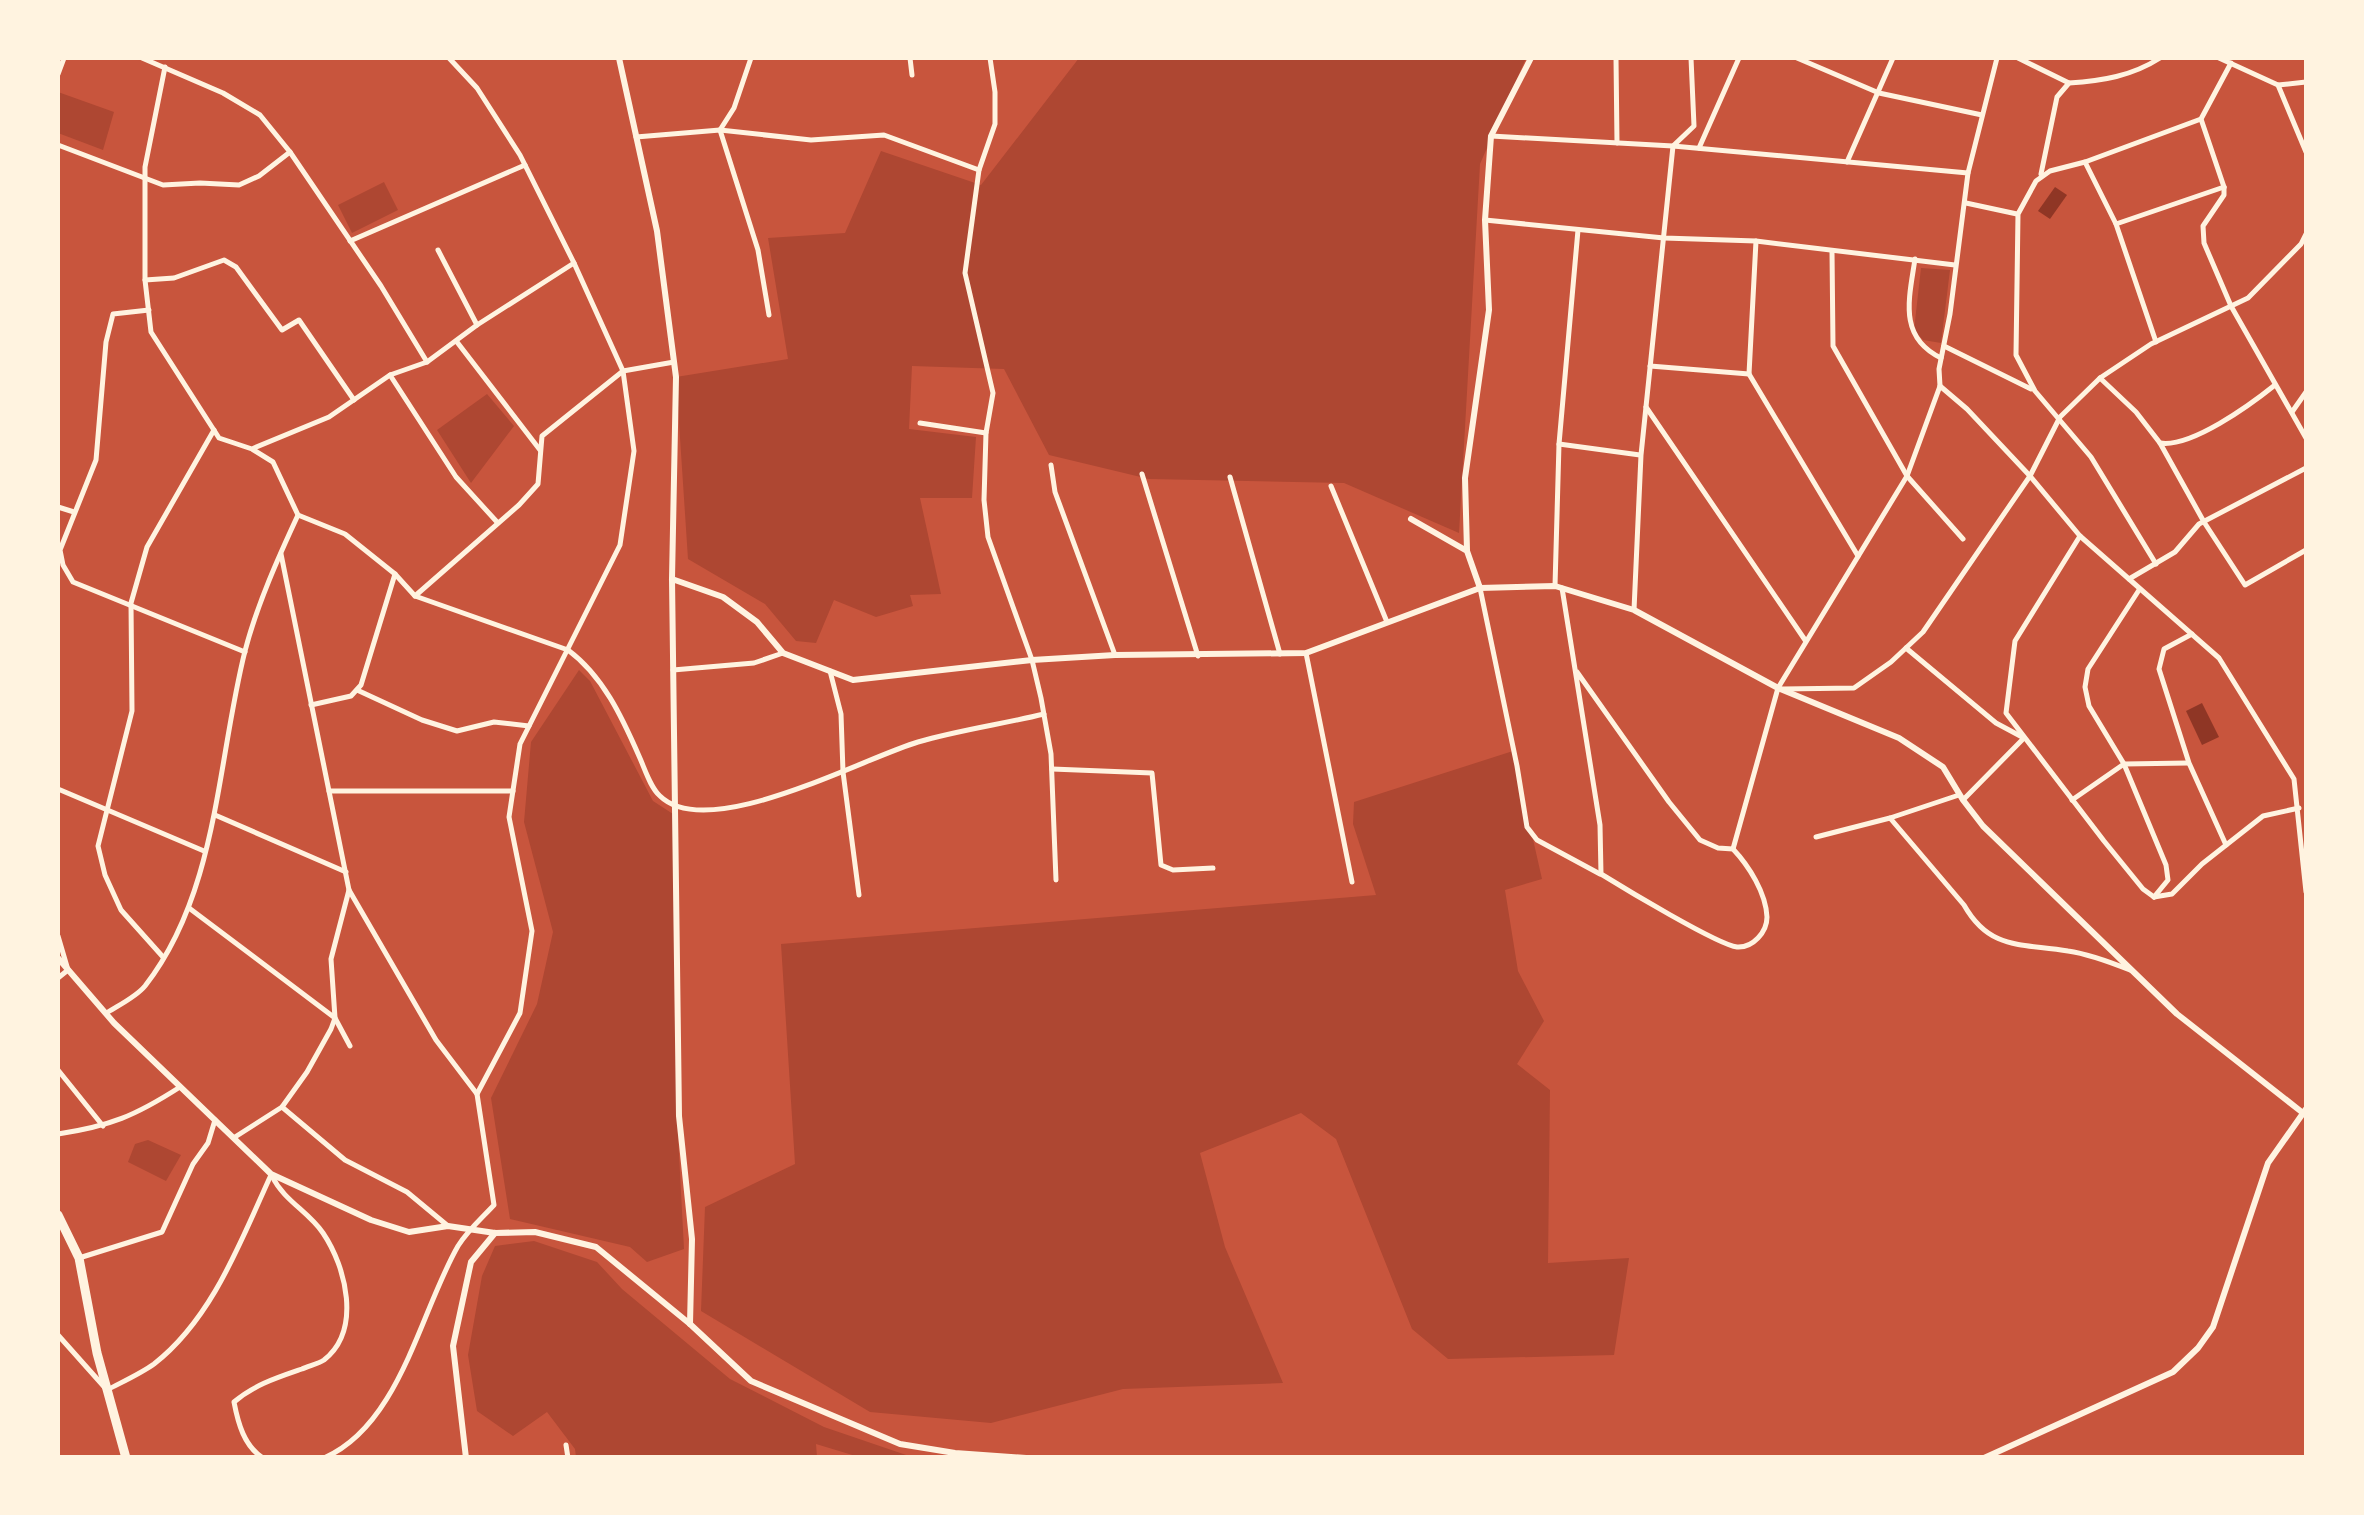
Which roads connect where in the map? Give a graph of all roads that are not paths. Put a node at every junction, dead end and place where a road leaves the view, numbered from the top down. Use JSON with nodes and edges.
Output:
{"nodes":[{"id":1,"x":64,"y":58,"type":"edge"},
{"id":2,"x":142,"y":58,"type":"edge"},
{"id":3,"x":449,"y":58,"type":"edge"},
{"id":4,"x":619,"y":58,"type":"edge"},
{"id":5,"x":751,"y":58,"type":"edge"},
{"id":6,"x":910,"y":58,"type":"edge"},
{"id":7,"x":990,"y":58,"type":"edge"},
{"id":8,"x":1531,"y":58,"type":"edge"},
{"id":9,"x":1616,"y":58,"type":"edge"},
{"id":10,"x":1691,"y":58,"type":"edge"},
{"id":11,"x":1739,"y":58,"type":"edge"},
{"id":12,"x":1797,"y":58,"type":"edge"},
{"id":13,"x":1892,"y":58,"type":"edge"},
{"id":14,"x":1998,"y":58,"type":"edge"},
{"id":15,"x":2018,"y":58,"type":"edge"},
{"id":16,"x":2160,"y":58,"type":"edge"},
{"id":17,"x":2219,"y":58,"type":"edge"},
{"id":18,"x":2232,"y":63,"type":"junction"},
{"id":19,"x":165,"y":67,"type":"junction"},
{"id":20,"x":58,"y":74,"type":"edge"},
{"id":21,"x":912,"y":75,"type":"dead end"},
{"id":22,"x":2306,"y":82,"type":"edge"},
{"id":23,"x":2069,"y":83,"type":"junction"},
{"id":24,"x":2278,"y":85,"type":"junction"},
{"id":25,"x":1879,"y":93,"type":"junction"},
{"id":26,"x":1982,"y":115,"type":"junction"},
{"id":27,"x":2201,"y":119,"type":"junction"},
{"id":28,"x":720,"y":130,"type":"junction"},
{"id":29,"x":1491,"y":136,"type":"junction"},
{"id":30,"x":636,"y":137,"type":"junction"},
{"id":31,"x":1617,"y":143,"type":"junction"},
{"id":32,"x":58,"y":145,"type":"edge"},
{"id":33,"x":1673,"y":146,"type":"junction"},
{"id":34,"x":1699,"y":148,"type":"junction"},
{"id":35,"x":290,"y":152,"type":"junction"},
{"id":36,"x":2306,"y":152,"type":"edge"},
{"id":37,"x":1847,"y":162,"type":"junction"},
{"id":38,"x":2085,"y":162,"type":"junction"},
{"id":39,"x":525,"y":165,"type":"junction"},
{"id":40,"x":979,"y":170,"type":"junction"},
{"id":41,"x":1968,"y":174,"type":"junction"},
{"id":42,"x":145,"y":176,"type":"junction"},
{"id":43,"x":2041,"y":178,"type":"junction"},
{"id":44,"x":2224,"y":187,"type":"junction"},
{"id":45,"x":1966,"y":204,"type":"junction"},
{"id":46,"x":2018,"y":214,"type":"junction"},
{"id":47,"x":1485,"y":220,"type":"junction"},
{"id":48,"x":2116,"y":224,"type":"junction"},
{"id":49,"x":1578,"y":229,"type":"junction"},
{"id":50,"x":2306,"y":234,"type":"edge"},
{"id":51,"x":1664,"y":238,"type":"junction"},
{"id":52,"x":350,"y":241,"type":"junction"},
{"id":53,"x":1756,"y":241,"type":"junction"},
{"id":54,"x":438,"y":250,"type":"dead end"},
{"id":55,"x":1832,"y":251,"type":"junction"},
{"id":56,"x":1915,"y":258,"type":"junction"},
{"id":57,"x":574,"y":263,"type":"junction"},
{"id":58,"x":1955,"y":265,"type":"junction"},
{"id":59,"x":145,"y":280,"type":"junction"},
{"id":60,"x":2231,"y":306,"type":"junction"},
{"id":61,"x":149,"y":310,"type":"junction"},
{"id":62,"x":769,"y":314,"type":"dead end"},
{"id":63,"x":477,"y":325,"type":"junction"},
{"id":64,"x":457,"y":342,"type":"junction"},
{"id":65,"x":2156,"y":342,"type":"junction"},
{"id":66,"x":1944,"y":346,"type":"junction"},
{"id":67,"x":1942,"y":358,"type":"junction"},
{"id":68,"x":427,"y":362,"type":"junction"},
{"id":69,"x":674,"y":362,"type":"junction"},
{"id":70,"x":1650,"y":366,"type":"junction"},
{"id":71,"x":623,"y":371,"type":"junction"},
{"id":72,"x":1749,"y":374,"type":"junction"},
{"id":73,"x":390,"y":375,"type":"junction"},
{"id":74,"x":2100,"y":378,"type":"junction"},
{"id":75,"x":2276,"y":384,"type":"junction"},
{"id":76,"x":1940,"y":386,"type":"junction"},
{"id":77,"x":2035,"y":391,"type":"junction"},
{"id":78,"x":2306,"y":392,"type":"edge"},
{"id":79,"x":354,"y":400,"type":"junction"},
{"id":80,"x":1646,"y":407,"type":"junction"},
{"id":81,"x":2292,"y":412,"type":"junction"},
{"id":82,"x":2060,"y":417,"type":"junction"},
{"id":83,"x":920,"y":423,"type":"dead end"},
{"id":84,"x":214,"y":430,"type":"junction"},
{"id":85,"x":986,"y":433,"type":"junction"},
{"id":86,"x":2306,"y":438,"type":"edge"},
{"id":87,"x":2160,"y":443,"type":"junction"},
{"id":88,"x":1558,"y":444,"type":"junction"},
{"id":89,"x":252,"y":449,"type":"junction"},
{"id":90,"x":540,"y":450,"type":"junction"},
{"id":91,"x":1641,"y":455,"type":"junction"},
{"id":92,"x":1051,"y":465,"type":"dead end"},
{"id":93,"x":2306,"y":468,"type":"edge"},
{"id":94,"x":1142,"y":474,"type":"dead end"},
{"id":95,"x":1907,"y":476,"type":"junction"},
{"id":96,"x":2030,"y":476,"type":"junction"},
{"id":97,"x":1230,"y":477,"type":"dead end"},
{"id":98,"x":1331,"y":486,"type":"dead end"},
{"id":99,"x":58,"y":507,"type":"edge"},
{"id":100,"x":74,"y":512,"type":"junction"},
{"id":101,"x":298,"y":515,"type":"junction"},
{"id":102,"x":1411,"y":520,"type":"dead end"},
{"id":103,"x":497,"y":522,"type":"junction"},
{"id":104,"x":2204,"y":522,"type":"junction"},
{"id":105,"x":2080,"y":536,"type":"junction"},
{"id":106,"x":1963,"y":539,"type":"dead end"},
{"id":107,"x":2306,"y":550,"type":"edge"},
{"id":108,"x":1467,"y":551,"type":"junction"},
{"id":109,"x":280,"y":552,"type":"junction"},
{"id":110,"x":1858,"y":556,"type":"junction"},
{"id":111,"x":2156,"y":564,"type":"junction"},
{"id":112,"x":395,"y":574,"type":"junction"},
{"id":113,"x":672,"y":579,"type":"junction"},
{"id":114,"x":2129,"y":579,"type":"junction"},
{"id":115,"x":1559,"y":587,"type":"junction"},
{"id":116,"x":1480,"y":588,"type":"junction"},
{"id":117,"x":2140,"y":588,"type":"junction"},
{"id":118,"x":415,"y":596,"type":"junction"},
{"id":119,"x":131,"y":603,"type":"junction"},
{"id":120,"x":1634,"y":610,"type":"junction"},
{"id":121,"x":1387,"y":622,"type":"junction"},
{"id":122,"x":2192,"y":634,"type":"junction"},
{"id":123,"x":1805,"y":640,"type":"junction"},
{"id":124,"x":1906,"y":648,"type":"junction"},
{"id":125,"x":568,"y":650,"type":"junction"},
{"id":126,"x":245,"y":652,"type":"junction"},
{"id":127,"x":783,"y":653,"type":"junction"},
{"id":128,"x":1306,"y":653,"type":"junction"},
{"id":129,"x":1280,"y":654,"type":"junction"},
{"id":130,"x":1115,"y":655,"type":"junction"},
{"id":131,"x":1198,"y":656,"type":"junction"},
{"id":132,"x":1032,"y":660,"type":"junction"},
{"id":133,"x":673,"y":670,"type":"junction"},
{"id":134,"x":830,"y":671,"type":"junction"},
{"id":135,"x":1577,"y":672,"type":"junction"},
{"id":136,"x":1778,"y":688,"type":"junction"},
{"id":137,"x":357,"y":690,"type":"junction"},
{"id":138,"x":311,"y":705,"type":"junction"},
{"id":139,"x":1044,"y":714,"type":"junction"},
{"id":140,"x":529,"y":726,"type":"junction"},
{"id":141,"x":2024,"y":738,"type":"junction"},
{"id":142,"x":2190,"y":763,"type":"junction"},
{"id":143,"x":2124,"y":764,"type":"junction"},
{"id":144,"x":1052,"y":769,"type":"junction"},
{"id":145,"x":843,"y":772,"type":"junction"},
{"id":146,"x":58,"y":789,"type":"edge"},
{"id":147,"x":329,"y":791,"type":"junction"},
{"id":148,"x":513,"y":791,"type":"junction"},
{"id":149,"x":1961,"y":798,"type":"junction"},
{"id":150,"x":2072,"y":800,"type":"junction"},
{"id":151,"x":675,"y":808,"type":"junction"},
{"id":152,"x":2299,"y":808,"type":"junction"},
{"id":153,"x":105,"y":811,"type":"junction"},
{"id":154,"x":214,"y":815,"type":"junction"},
{"id":155,"x":1890,"y":818,"type":"junction"},
{"id":156,"x":1816,"y":837,"type":"dead end"},
{"id":157,"x":2226,"y":844,"type":"junction"},
{"id":158,"x":1733,"y":849,"type":"junction"},
{"id":159,"x":204,"y":851,"type":"junction"},
{"id":160,"x":1212,"y":868,"type":"dead end"},
{"id":161,"x":346,"y":872,"type":"junction"},
{"id":162,"x":1600,"y":874,"type":"junction"},
{"id":163,"x":1056,"y":880,"type":"dead end"},
{"id":164,"x":1352,"y":882,"type":"dead end"},
{"id":165,"x":350,"y":890,"type":"junction"},
{"id":166,"x":2306,"y":892,"type":"edge"},
{"id":167,"x":859,"y":895,"type":"dead end"},
{"id":168,"x":2154,"y":897,"type":"junction"},
{"id":169,"x":188,"y":908,"type":"junction"},
{"id":170,"x":58,"y":936,"type":"edge"},
{"id":171,"x":163,"y":957,"type":"junction"},
{"id":172,"x":58,"y":958,"type":"edge"},
{"id":173,"x":68,"y":970,"type":"junction"},
{"id":174,"x":2136,"y":972,"type":"junction"},
{"id":175,"x":58,"y":978,"type":"edge"},
{"id":176,"x":108,"y":1012,"type":"junction"},
{"id":177,"x":336,"y":1018,"type":"junction"},
{"id":178,"x":350,"y":1046,"type":"dead end"},
{"id":179,"x":58,"y":1070,"type":"edge"},
{"id":180,"x":182,"y":1085,"type":"junction"},
{"id":181,"x":477,"y":1094,"type":"junction"},
{"id":182,"x":282,"y":1107,"type":"junction"},
{"id":183,"x":2305,"y":1111,"type":"edge"},
{"id":184,"x":216,"y":1118,"type":"junction"},
{"id":185,"x":104,"y":1127,"type":"junction"},
{"id":186,"x":58,"y":1134,"type":"edge"},
{"id":187,"x":235,"y":1137,"type":"junction"},
{"id":188,"x":272,"y":1174,"type":"junction"},
{"id":189,"x":58,"y":1215,"type":"edge"},
{"id":190,"x":448,"y":1226,"type":"junction"},
{"id":191,"x":471,"y":1229,"type":"junction"},
{"id":192,"x":494,"y":1232,"type":"junction"},
{"id":193,"x":78,"y":1258,"type":"junction"},
{"id":194,"x":690,"y":1324,"type":"junction"},
{"id":195,"x":58,"y":1335,"type":"edge"},
{"id":196,"x":107,"y":1390,"type":"junction"},
{"id":197,"x":566,"y":1445,"type":"dead end"},
{"id":198,"x":126,"y":1458,"type":"edge"},
{"id":199,"x":263,"y":1458,"type":"edge"},
{"id":200,"x":324,"y":1458,"type":"edge"},
{"id":201,"x":466,"y":1458,"type":"edge"},
{"id":202,"x":568,"y":1458,"type":"edge"},
{"id":203,"x":1026,"y":1458,"type":"edge"},
{"id":204,"x":1984,"y":1458,"type":"edge"}],
"edges":[{"from":1,"to":20,"type":"street"},
{"from":2,"to":19,"type":"street"},
{"from":3,"to":39,"type":"street"},
{"from":4,"to":30,"type":"street"},
{"from":5,"to":28,"type":"street"},
{"from":6,"to":21,"type":"street"},
{"from":7,"to":40,"type":"street"},
{"from":8,"to":29,"type":"street"},
{"from":9,"to":31,"type":"street"},
{"from":10,"to":33,"type":"street"},
{"from":11,"to":34,"type":"street"},
{"from":12,"to":25,"type":"street"},
{"from":13,"to":25,"type":"street"},
{"from":14,"to":26,"type":"street"},
{"from":15,"to":23,"type":"street"},
{"from":16,"to":23,"type":"street"},
{"from":17,"to":18,"type":"street"},
{"from":18,"to":24,"type":"street"},
{"from":18,"to":27,"type":"street"},
{"from":19,"to":35,"type":"street"},
{"from":19,"to":42,"type":"street"},
{"from":22,"to":24,"type":"street"},
{"from":23,"to":43,"type":"street"},
{"from":24,"to":36,"type":"street"},
{"from":25,"to":26,"type":"street"},
{"from":25,"to":37,"type":"street"},
{"from":26,"to":41,"type":"street"},
{"from":27,"to":38,"type":"street"},
{"from":27,"to":44,"type":"street"},
{"from":28,"to":30,"type":"street"},
{"from":28,"to":40,"type":"street"},
{"from":28,"to":62,"type":"street"},
{"from":29,"to":31,"type":"street"},
{"from":29,"to":47,"type":"street"},
{"from":30,"to":69,"type":"street"},
{"from":31,"to":33,"type":"street"},
{"from":32,"to":42,"type":"street"},
{"from":33,"to":34,"type":"street"},
{"from":33,"to":51,"type":"street"},
{"from":34,"to":37,"type":"street"},
{"from":35,"to":42,"type":"street"},
{"from":35,"to":52,"type":"street"},
{"from":37,"to":41,"type":"street"},
{"from":38,"to":43,"type":"street"},
{"from":38,"to":48,"type":"street"},
{"from":39,"to":52,"type":"street"},
{"from":39,"to":57,"type":"street"},
{"from":40,"to":85,"type":"street"},
{"from":41,"to":45,"type":"street"},
{"from":42,"to":59,"type":"street"},
{"from":43,"to":46,"type":"street"},
{"from":44,"to":48,"type":"street"},
{"from":44,"to":60,"type":"street"},
{"from":45,"to":46,"type":"street"},
{"from":45,"to":58,"type":"street"},
{"from":46,"to":77,"type":"street"},
{"from":47,"to":49,"type":"street"},
{"from":47,"to":108,"type":"street"},
{"from":48,"to":65,"type":"street"},
{"from":49,"to":51,"type":"street"},
{"from":49,"to":88,"type":"street"},
{"from":50,"to":60,"type":"street"},
{"from":51,"to":53,"type":"street"},
{"from":51,"to":70,"type":"street"},
{"from":52,"to":68,"type":"street"},
{"from":53,"to":55,"type":"street"},
{"from":53,"to":72,"type":"street"},
{"from":54,"to":63,"type":"street"},
{"from":55,"to":56,"type":"street"},
{"from":55,"to":95,"type":"street"},
{"from":56,"to":58,"type":"street"},
{"from":56,"to":67,"type":"street"},
{"from":57,"to":63,"type":"street"},
{"from":57,"to":71,"type":"street"},
{"from":58,"to":66,"type":"street"},
{"from":59,"to":61,"type":"street"},
{"from":59,"to":79,"type":"street"},
{"from":60,"to":65,"type":"street"},
{"from":60,"to":75,"type":"street"},
{"from":61,"to":84,"type":"street"},
{"from":61,"to":100,"type":"street"},
{"from":63,"to":64,"type":"street"},
{"from":64,"to":68,"type":"street"},
{"from":64,"to":90,"type":"street"},
{"from":65,"to":74,"type":"street"},
{"from":66,"to":67,"type":"street"},
{"from":66,"to":77,"type":"street"},
{"from":67,"to":76,"type":"street"},
{"from":68,"to":73,"type":"street"},
{"from":69,"to":71,"type":"street"},
{"from":69,"to":113,"type":"street"},
{"from":70,"to":72,"type":"street"},
{"from":70,"to":80,"type":"street"},
{"from":71,"to":90,"type":"street"},
{"from":71,"to":125,"type":"street"},
{"from":72,"to":110,"type":"street"},
{"from":73,"to":79,"type":"street"},
{"from":73,"to":103,"type":"street"},
{"from":74,"to":82,"type":"street"},
{"from":74,"to":87,"type":"street"},
{"from":75,"to":81,"type":"street"},
{"from":75,"to":87,"type":"street"},
{"from":76,"to":95,"type":"street"},
{"from":76,"to":96,"type":"street"},
{"from":77,"to":82,"type":"street"},
{"from":78,"to":81,"type":"street"},
{"from":79,"to":89,"type":"street"},
{"from":80,"to":91,"type":"street"},
{"from":80,"to":123,"type":"street"},
{"from":81,"to":86,"type":"street"},
{"from":82,"to":96,"type":"street"},
{"from":82,"to":111,"type":"street"},
{"from":83,"to":85,"type":"street"},
{"from":84,"to":89,"type":"street"},
{"from":84,"to":119,"type":"street"},
{"from":85,"to":132,"type":"street"},
{"from":87,"to":104,"type":"street"},
{"from":88,"to":91,"type":"street"},
{"from":88,"to":115,"type":"street"},
{"from":89,"to":101,"type":"street"},
{"from":90,"to":103,"type":"street"},
{"from":91,"to":120,"type":"street"},
{"from":92,"to":130,"type":"street"},
{"from":93,"to":104,"type":"street"},
{"from":94,"to":131,"type":"street"},
{"from":95,"to":106,"type":"street"},
{"from":95,"to":110,"type":"street"},
{"from":96,"to":105,"type":"street"},
{"from":96,"to":124,"type":"street"},
{"from":97,"to":129,"type":"street"},
{"from":98,"to":121,"type":"street"},
{"from":99,"to":100,"type":"street"},
{"from":100,"to":119,"type":"street"},
{"from":101,"to":109,"type":"street"},
{"from":101,"to":112,"type":"street"},
{"from":102,"to":108,"type":"street"},
{"from":103,"to":118,"type":"street"},
{"from":104,"to":107,"type":"street"},
{"from":104,"to":111,"type":"street"},
{"from":105,"to":114,"type":"street"},
{"from":105,"to":141,"type":"street"},
{"from":108,"to":116,"type":"street"},
{"from":109,"to":126,"type":"street"},
{"from":109,"to":138,"type":"street"},
{"from":110,"to":123,"type":"street"},
{"from":111,"to":114,"type":"street"},
{"from":112,"to":118,"type":"street"},
{"from":112,"to":137,"type":"street"},
{"from":113,"to":127,"type":"street"},
{"from":113,"to":133,"type":"street"},
{"from":114,"to":117,"type":"street"},
{"from":115,"to":116,"type":"street"},
{"from":115,"to":120,"type":"street"},
{"from":115,"to":135,"type":"street"},
{"from":116,"to":121,"type":"street"},
{"from":116,"to":162,"type":"street"},
{"from":117,"to":122,"type":"street"},
{"from":117,"to":143,"type":"street"},
{"from":118,"to":125,"type":"street"},
{"from":119,"to":126,"type":"street"},
{"from":119,"to":153,"type":"street"},
{"from":120,"to":136,"type":"street"},
{"from":121,"to":128,"type":"street"},
{"from":122,"to":142,"type":"street"},
{"from":122,"to":152,"type":"street"},
{"from":123,"to":136,"type":"street"},
{"from":124,"to":136,"type":"street"},
{"from":124,"to":141,"type":"street"},
{"from":125,"to":140,"type":"street"},
{"from":125,"to":151,"type":"street"},
{"from":126,"to":154,"type":"street"},
{"from":127,"to":133,"type":"street"},
{"from":127,"to":134,"type":"street"},
{"from":128,"to":129,"type":"street"},
{"from":128,"to":164,"type":"street"},
{"from":129,"to":131,"type":"street"},
{"from":130,"to":131,"type":"street"},
{"from":130,"to":132,"type":"street"},
{"from":132,"to":134,"type":"street"},
{"from":132,"to":139,"type":"street"},
{"from":133,"to":151,"type":"street"},
{"from":134,"to":145,"type":"street"},
{"from":135,"to":158,"type":"street"},
{"from":135,"to":162,"type":"street"},
{"from":136,"to":149,"type":"street"},
{"from":136,"to":158,"type":"street"},
{"from":137,"to":138,"type":"street"},
{"from":137,"to":140,"type":"street"},
{"from":138,"to":147,"type":"street"},
{"from":139,"to":144,"type":"street"},
{"from":139,"to":145,"type":"street"},
{"from":140,"to":148,"type":"street"},
{"from":141,"to":149,"type":"street"},
{"from":141,"to":150,"type":"street"},
{"from":142,"to":143,"type":"street"},
{"from":142,"to":157,"type":"street"},
{"from":143,"to":150,"type":"street"},
{"from":143,"to":168,"type":"street"},
{"from":144,"to":160,"type":"street"},
{"from":144,"to":163,"type":"street"},
{"from":145,"to":151,"type":"street"},
{"from":145,"to":167,"type":"street"},
{"from":146,"to":153,"type":"street"},
{"from":147,"to":148,"type":"street"},
{"from":147,"to":161,"type":"street"},
{"from":148,"to":181,"type":"street"},
{"from":149,"to":155,"type":"street"},
{"from":149,"to":174,"type":"street"},
{"from":150,"to":168,"type":"street"},
{"from":151,"to":194,"type":"street"},
{"from":152,"to":157,"type":"street"},
{"from":152,"to":166,"type":"street"},
{"from":153,"to":159,"type":"street"},
{"from":153,"to":171,"type":"street"},
{"from":154,"to":159,"type":"street"},
{"from":154,"to":161,"type":"street"},
{"from":155,"to":156,"type":"street"},
{"from":155,"to":174,"type":"street"},
{"from":157,"to":168,"type":"street"},
{"from":158,"to":162,"type":"street"},
{"from":159,"to":169,"type":"street"},
{"from":161,"to":165,"type":"street"},
{"from":165,"to":177,"type":"street"},
{"from":165,"to":181,"type":"street"},
{"from":169,"to":171,"type":"street"},
{"from":169,"to":177,"type":"street"},
{"from":170,"to":173,"type":"street"},
{"from":171,"to":176,"type":"street"},
{"from":172,"to":173,"type":"street"},
{"from":173,"to":175,"type":"street"},
{"from":173,"to":176,"type":"street"},
{"from":174,"to":183,"type":"street"},
{"from":176,"to":180,"type":"street"},
{"from":177,"to":178,"type":"street"},
{"from":177,"to":182,"type":"street"},
{"from":179,"to":185,"type":"street"},
{"from":180,"to":184,"type":"street"},
{"from":180,"to":185,"type":"street"},
{"from":181,"to":191,"type":"street"},
{"from":182,"to":187,"type":"street"},
{"from":182,"to":190,"type":"street"},
{"from":183,"to":204,"type":"street"},
{"from":184,"to":187,"type":"street"},
{"from":184,"to":193,"type":"street"},
{"from":185,"to":186,"type":"street"},
{"from":187,"to":188,"type":"street"},
{"from":188,"to":190,"type":"street"},
{"from":188,"to":196,"type":"street"},
{"from":188,"to":199,"type":"street"},
{"from":189,"to":193,"type":"main road"},
{"from":190,"to":191,"type":"street"},
{"from":191,"to":192,"type":"street"},
{"from":191,"to":200,"type":"street"},
{"from":192,"to":194,"type":"street"},
{"from":192,"to":201,"type":"street"},
{"from":193,"to":196,"type":"main road"},
{"from":194,"to":203,"type":"street"},
{"from":195,"to":196,"type":"street"},
{"from":196,"to":198,"type":"main road"},
{"from":197,"to":202,"type":"street"}]}
